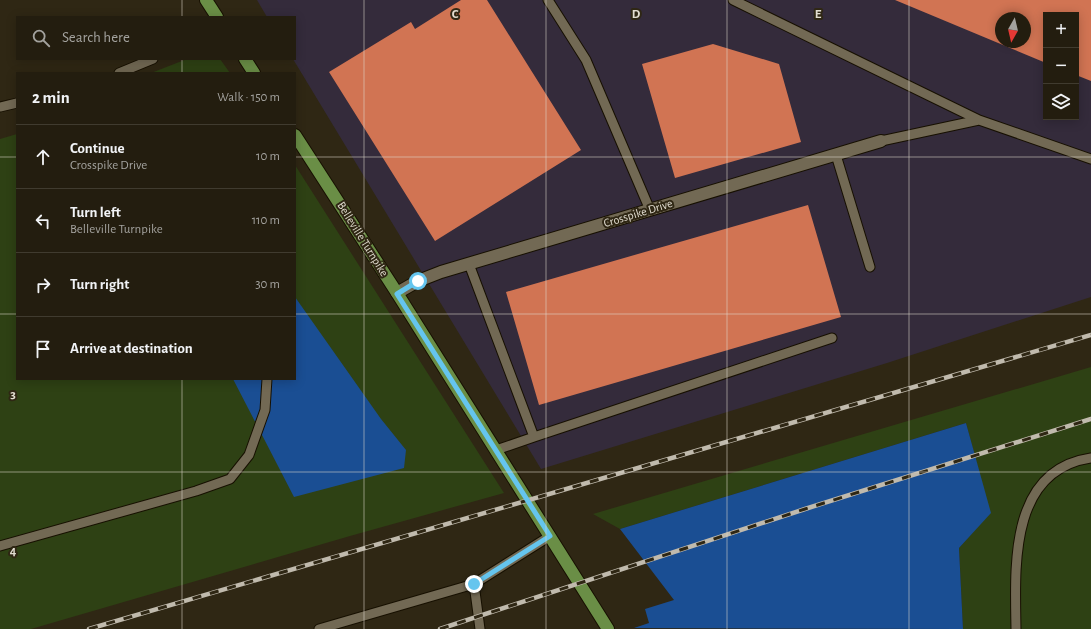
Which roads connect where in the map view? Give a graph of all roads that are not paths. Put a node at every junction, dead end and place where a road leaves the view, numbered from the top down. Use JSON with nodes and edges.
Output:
{"nodes":[{"id":1,"x":206,"y":0,"type":"edge"},
{"id":2,"x":548,"y":0,"type":"edge"},
{"id":3,"x":733,"y":0,"type":"edge"},
{"id":4,"x":216,"y":16,"type":"edge"},
{"id":5,"x":151,"y":60,"type":"edge"},
{"id":6,"x":245,"y":60,"type":"edge"},
{"id":7,"x":121,"y":72,"type":"edge"},
{"id":8,"x":253,"y":72,"type":"edge"},
{"id":9,"x":16,"y":103,"type":"edge"},
{"id":10,"x":0,"y":108,"type":"edge"},
{"id":11,"x":979,"y":120,"type":"junction"},
{"id":12,"x":296,"y":137,"type":"edge"},
{"id":13,"x":881,"y":141,"type":"joint"},
{"id":14,"x":836,"y":155,"type":"junction"},
{"id":15,"x":1091,"y":159,"type":"edge"},
{"id":16,"x":650,"y":210,"type":"junction"},
{"id":17,"x":469,"y":264,"type":"junction"},
{"id":18,"x":870,"y":267,"type":"dead end"},
{"id":19,"x":397,"y":294,"type":"junction"},
{"id":20,"x":832,"y":338,"type":"dead end"},
{"id":21,"x":267,"y":380,"type":"edge"},
{"id":22,"x":534,"y":437,"type":"junction"},
{"id":23,"x":496,"y":450,"type":"junction"},
{"id":24,"x":1091,"y":458,"type":"edge"},
{"id":25,"x":550,"y":536,"type":"junction"},
{"id":26,"x":0,"y":546,"type":"edge"},
{"id":27,"x":474,"y":584,"type":"junction"},
{"id":28,"x":319,"y":629,"type":"edge"},
{"id":29,"x":480,"y":629,"type":"edge"},
{"id":30,"x":608,"y":629,"type":"edge"},
{"id":31,"x":1016,"y":629,"type":"edge"}],
"edges":[{"from":1,"to":4,"type":"main road"},
{"from":2,"to":16,"type":"lane"},
{"from":3,"to":11,"type":"lane"},
{"from":5,"to":7,"type":"lane"},
{"from":6,"to":8,"type":"main road"},
{"from":9,"to":10,"type":"lane"},
{"from":11,"to":13,"type":"lane"},
{"from":11,"to":15,"type":"lane"},
{"from":12,"to":19,"type":"main road","name":"Belleville Turnpike"},
{"from":13,"to":14,"type":"street","name":"Crosspike Drive"},
{"from":14,"to":16,"type":"street","name":"Crosspike Drive"},
{"from":14,"to":18,"type":"lane"},
{"from":16,"to":17,"type":"street","name":"Crosspike Drive"},
{"from":17,"to":19,"type":"street","name":"Crosspike Drive"},
{"from":17,"to":22,"type":"lane"},
{"from":19,"to":23,"type":"main road","name":"Belleville Turnpike"},
{"from":20,"to":22,"type":"lane"},
{"from":21,"to":26,"type":"lane"},
{"from":22,"to":23,"type":"lane"},
{"from":23,"to":25,"type":"main road","name":"Belleville Turnpike"},
{"from":24,"to":31,"type":"lane"},
{"from":25,"to":27,"type":"lane"},
{"from":25,"to":30,"type":"main road","name":"Belleville Turnpike"},
{"from":27,"to":28,"type":"lane"},
{"from":27,"to":29,"type":"lane"}]}
